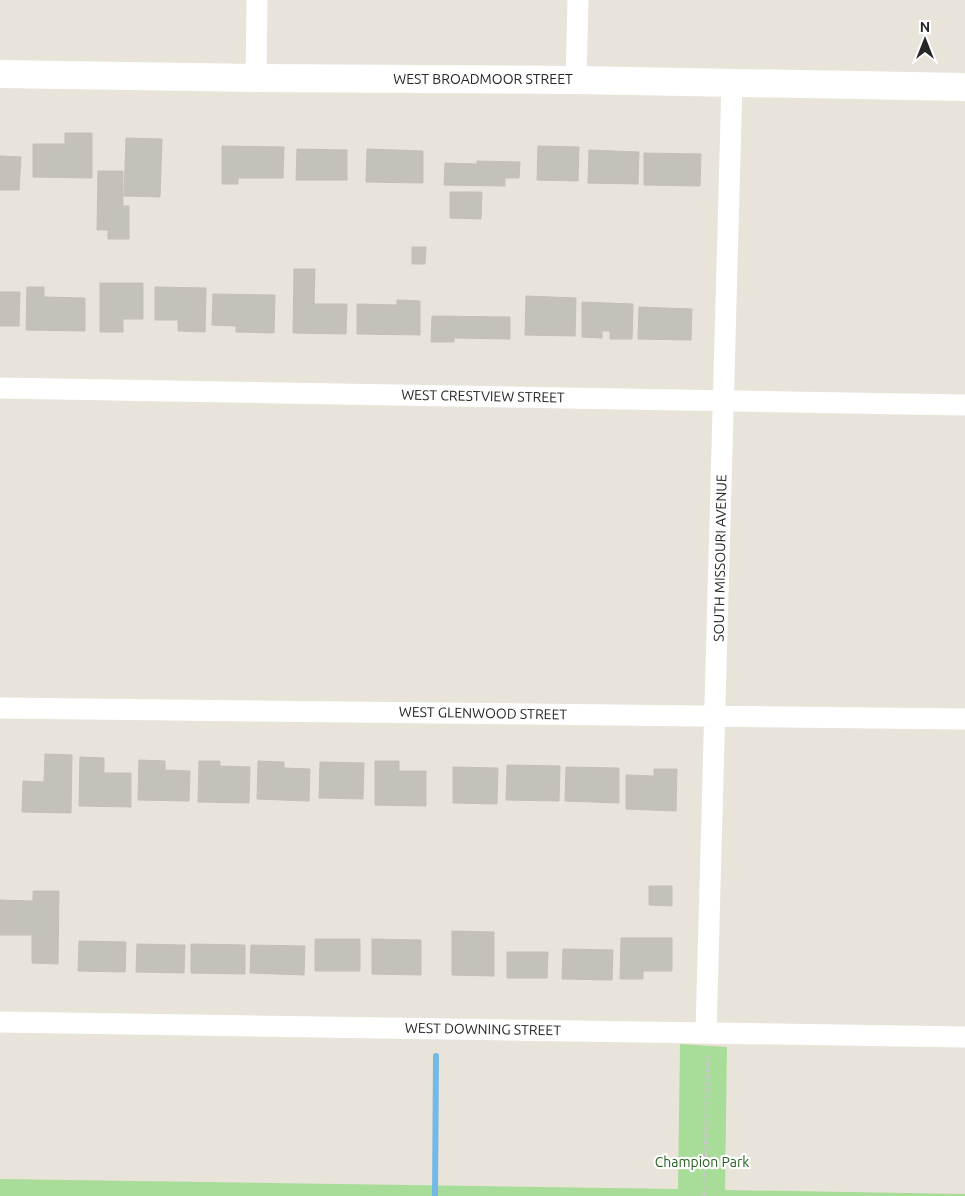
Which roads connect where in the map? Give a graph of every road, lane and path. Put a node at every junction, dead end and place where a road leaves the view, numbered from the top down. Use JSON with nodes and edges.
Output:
{"nodes":[{"id":1,"x":257,"y":0,"type":"edge"},
{"id":2,"x":578,"y":0,"type":"edge"},
{"id":3,"x":0,"y":74,"type":"edge"},
{"id":4,"x":256,"y":78,"type":"junction"},
{"id":5,"x":576,"y":80,"type":"junction"},
{"id":6,"x":732,"y":83,"type":"junction"},
{"id":7,"x":965,"y":87,"type":"edge"},
{"id":8,"x":0,"y":388,"type":"edge"},
{"id":9,"x":723,"y":400,"type":"junction"},
{"id":10,"x":965,"y":405,"type":"edge"},
{"id":11,"x":0,"y":708,"type":"edge"},
{"id":12,"x":716,"y":716,"type":"junction"},
{"id":13,"x":965,"y":720,"type":"edge"},
{"id":14,"x":0,"y":1022,"type":"edge"},
{"id":15,"x":706,"y":1033,"type":"junction"},
{"id":16,"x":965,"y":1037,"type":"edge"},
{"id":17,"x":704,"y":1196,"type":"edge"}],
"edges":[{"from":1,"to":4,"type":"street"},
{"from":2,"to":5,"type":"street"},
{"from":3,"to":4,"type":"street","name":"WEST BROADMOOR STREET"},
{"from":4,"to":5,"type":"street","name":"WEST BROADMOOR STREET"},
{"from":5,"to":6,"type":"street","name":"WEST BROADMOOR STREET"},
{"from":6,"to":7,"type":"street","name":"WEST BROADMOOR STREET"},
{"from":6,"to":9,"type":"street","name":"SOUTH MISSOURI AVENUE"},
{"from":8,"to":9,"type":"street","name":"WEST CRESTVIEW STREET"},
{"from":9,"to":10,"type":"street","name":"WEST CRESTVIEW STREET"},
{"from":9,"to":12,"type":"street","name":"SOUTH MISSOURI AVENUE"},
{"from":11,"to":12,"type":"street","name":"WEST GLENWOOD STREET"},
{"from":12,"to":13,"type":"street","name":"WEST GLENWOOD STREET"},
{"from":12,"to":15,"type":"street","name":"SOUTH MISSOURI AVENUE"},
{"from":14,"to":15,"type":"street","name":"WEST DOWNING STREET"},
{"from":15,"to":16,"type":"street","name":"WEST DOWNING STREET"},
{"from":15,"to":17,"type":"path"}]}
